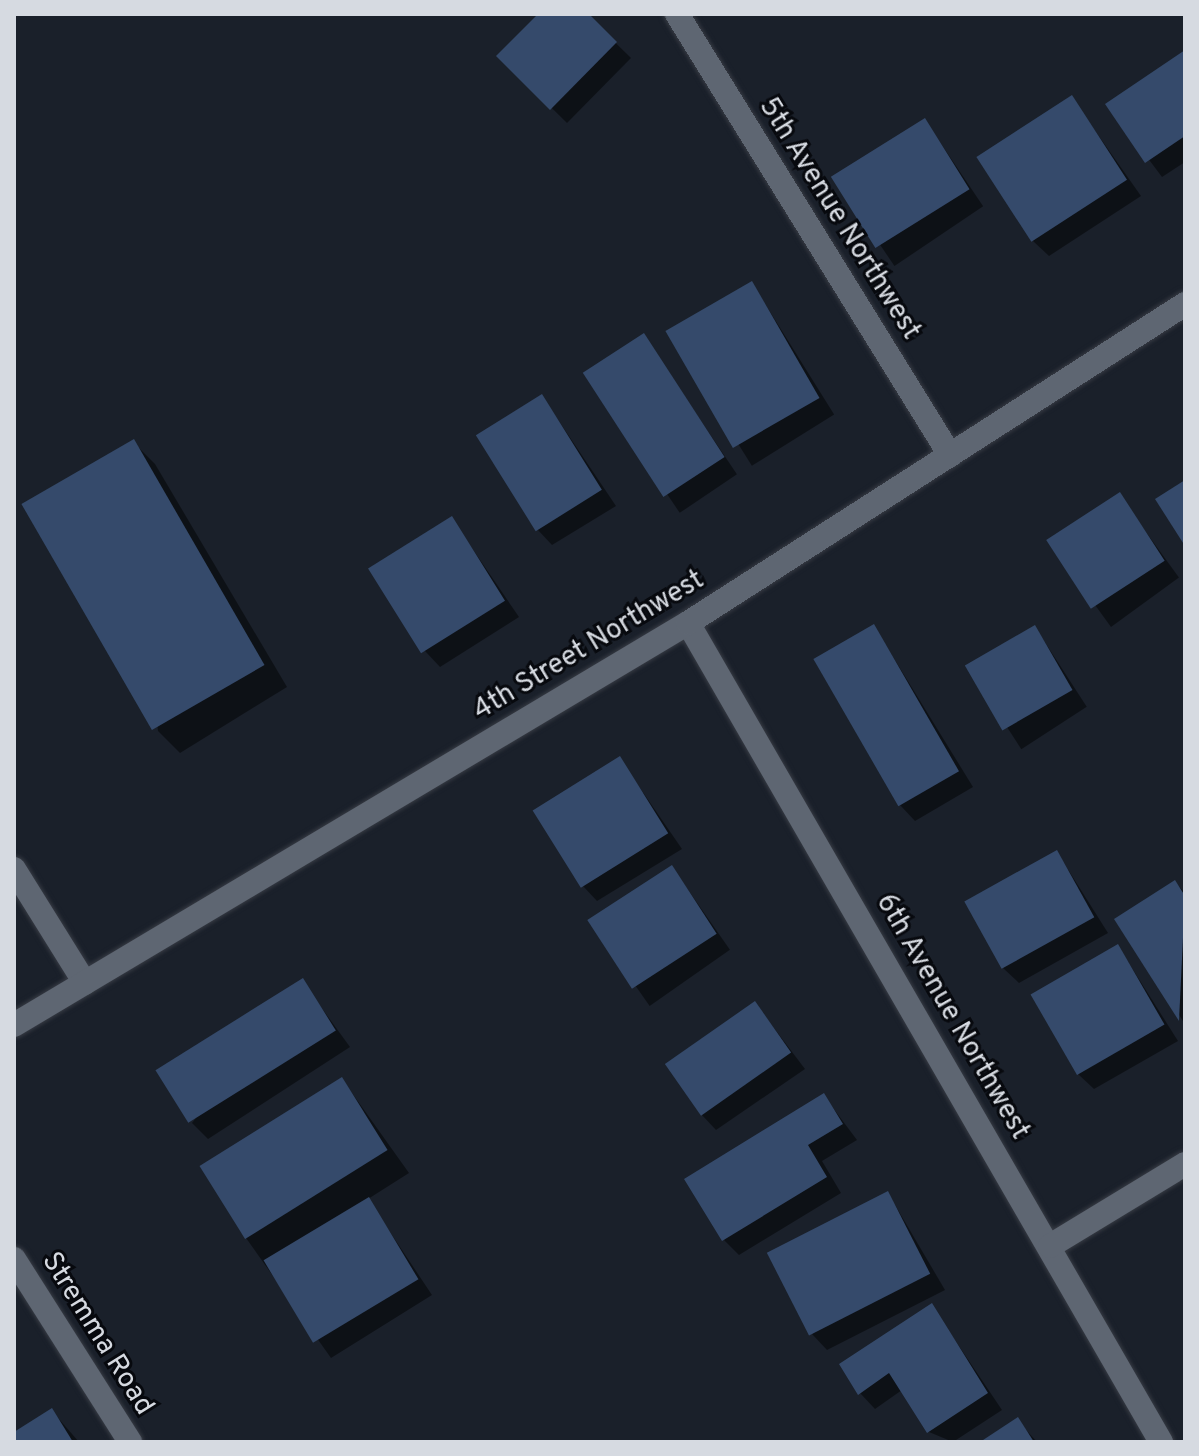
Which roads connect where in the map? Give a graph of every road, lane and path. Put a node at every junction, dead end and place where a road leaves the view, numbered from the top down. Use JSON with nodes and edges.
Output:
{"nodes":[{"id":1,"x":677,"y":14,"type":"edge"},
{"id":2,"x":1185,"y":304,"type":"edge"},
{"id":3,"x":950,"y":455,"type":"junction"},
{"id":4,"x":688,"y":623,"type":"junction"},
{"id":5,"x":14,"y":869,"type":"edge"},
{"id":6,"x":85,"y":983,"type":"junction"},
{"id":7,"x":14,"y":1025,"type":"edge"},
{"id":8,"x":1185,"y":1164,"type":"edge"},
{"id":9,"x":1050,"y":1246,"type":"junction"},
{"id":10,"x":14,"y":1259,"type":"edge"},
{"id":11,"x":130,"y":1442,"type":"edge"},
{"id":12,"x":1161,"y":1442,"type":"edge"}],
"edges":[{"from":1,"to":3,"type":"street","name":"5th Avenue Northwest"},
{"from":2,"to":3,"type":"street","name":"4th Street Northwest"},
{"from":3,"to":4,"type":"street","name":"4th Street Northwest"},
{"from":4,"to":6,"type":"street","name":"4th Street Northwest"},
{"from":4,"to":9,"type":"street","name":"6th Avenue Northwest"},
{"from":5,"to":6,"type":"street"},
{"from":6,"to":7,"type":"street","name":"4th Street Northwest"},
{"from":8,"to":9,"type":"street"},
{"from":9,"to":12,"type":"street","name":"6th Avenue Northwest"},
{"from":10,"to":11,"type":"street","name":"Stremma Road"}]}
